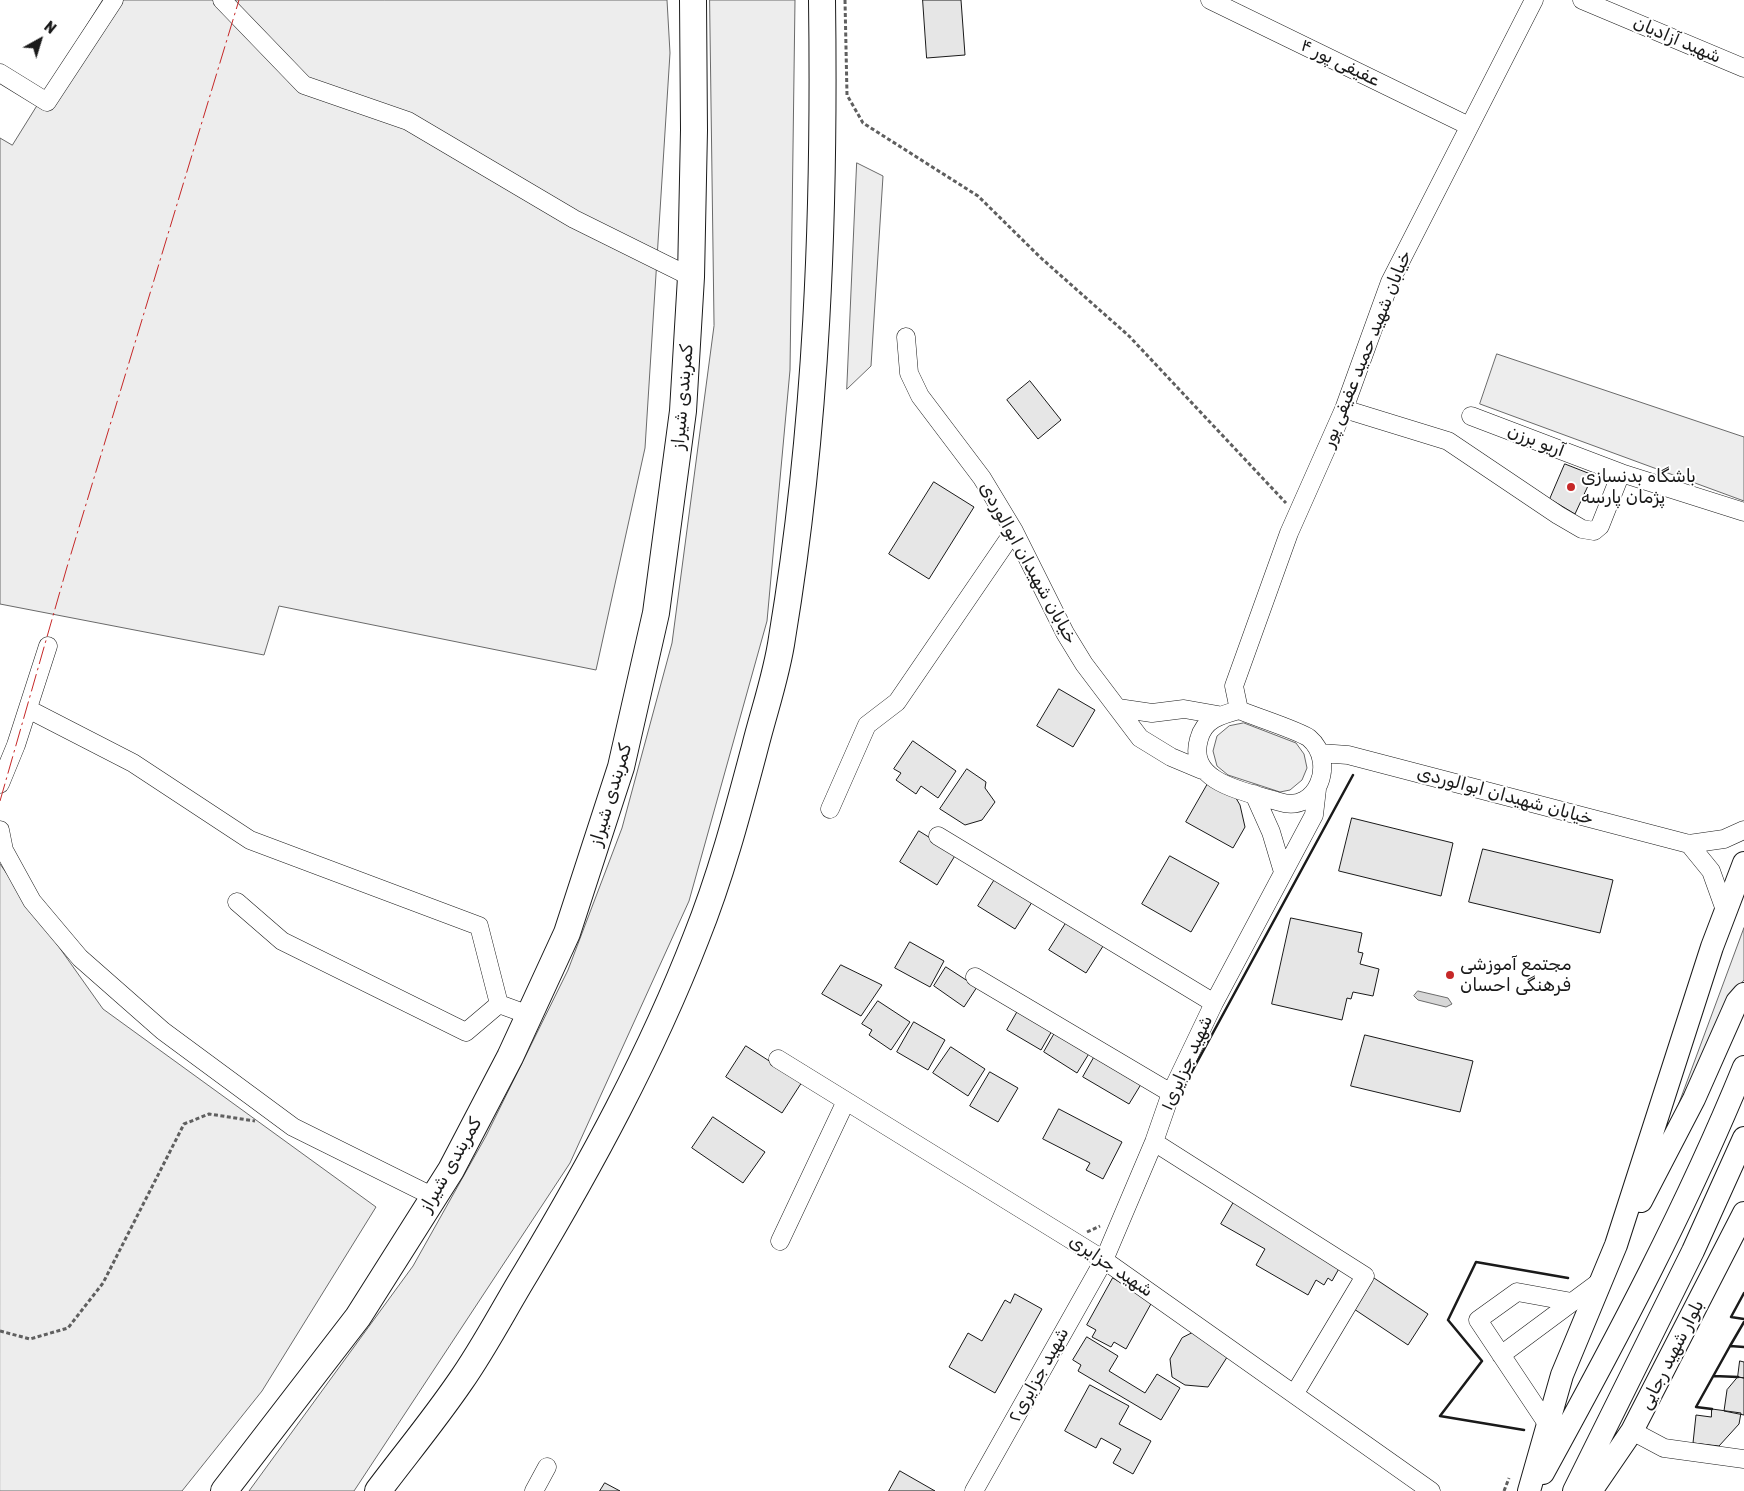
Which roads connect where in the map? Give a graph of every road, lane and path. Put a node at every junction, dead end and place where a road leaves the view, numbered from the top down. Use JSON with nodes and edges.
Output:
{"nodes":[{"id":1,"x":114,"y":0,"type":"edge"},
{"id":2,"x":222,"y":0,"type":"edge"},
{"id":3,"x":693,"y":0,"type":"edge"},
{"id":4,"x":822,"y":0,"type":"edge"},
{"id":5,"x":845,"y":0,"type":"edge"},
{"id":6,"x":1210,"y":0,"type":"edge"},
{"id":7,"x":1534,"y":0,"type":"edge"},
{"id":8,"x":1582,"y":0,"type":"edge"},
{"id":9,"x":1744,"y":68,"type":"edge"},
{"id":10,"x":0,"y":73,"type":"edge"},
{"id":11,"x":1469,"y":126,"type":"junction"},
{"id":12,"x":691,"y":277,"type":"junction"},
{"id":13,"x":906,"y":337,"type":"dead end"},
{"id":14,"x":1344,"y":410,"type":"junction"},
{"id":15,"x":1471,"y":416,"type":"dead end"},
{"id":16,"x":1621,"y":473,"type":"junction"},
{"id":17,"x":1744,"y":512,"type":"edge"},
{"id":18,"x":1297,"y":514,"type":"junction"},
{"id":19,"x":1014,"y":530,"type":"junction"},
{"id":20,"x":48,"y":646,"type":"dead end"},
{"id":21,"x":1118,"y":708,"type":"junction"},
{"id":22,"x":28,"y":709,"type":"junction"},
{"id":23,"x":1239,"y":710,"type":"junction"},
{"id":24,"x":1218,"y":715,"type":"junction"},
{"id":25,"x":1320,"y":753,"type":"junction"},
{"id":26,"x":1202,"y":770,"type":"junction"},
{"id":27,"x":0,"y":784,"type":"edge"},
{"id":28,"x":1317,"y":789,"type":"junction"},
{"id":29,"x":1254,"y":794,"type":"junction"},
{"id":30,"x":830,"y":810,"type":"dead end"},
{"id":31,"x":0,"y":830,"type":"edge"},
{"id":32,"x":1744,"y":830,"type":"edge"},
{"id":33,"x":938,"y":836,"type":"dead end"},
{"id":34,"x":1689,"y":844,"type":"junction"},
{"id":35,"x":1744,"y":863,"type":"edge"},
{"id":36,"x":1283,"y":872,"type":"junction"},
{"id":37,"x":238,"y":902,"type":"dead end"},
{"id":38,"x":1725,"y":910,"type":"junction"},
{"id":39,"x":975,"y":977,"type":"dead end"},
{"id":40,"x":1744,"y":994,"type":"edge"},
{"id":41,"x":1214,"y":1003,"type":"junction"},
{"id":42,"x":499,"y":1004,"type":"junction"},
{"id":43,"x":529,"y":1015,"type":"junction"},
{"id":44,"x":778,"y":1059,"type":"dead end"},
{"id":45,"x":1744,"y":1066,"type":"edge"},
{"id":46,"x":1171,"y":1093,"type":"junction"},
{"id":47,"x":846,"y":1101,"type":"junction"},
{"id":48,"x":293,"y":1127,"type":"junction"},
{"id":49,"x":1744,"y":1138,"type":"edge"},
{"id":50,"x":1154,"y":1142,"type":"junction"},
{"id":51,"x":434,"y":1197,"type":"junction"},
{"id":52,"x":1744,"y":1214,"type":"edge"},
{"id":53,"x":1103,"y":1225,"type":"dead end"},
{"id":54,"x":1078,"y":1235,"type":"dead end"},
{"id":55,"x":780,"y":1241,"type":"dead end"},
{"id":56,"x":1616,"y":1246,"type":"junction"},
{"id":57,"x":1104,"y":1260,"type":"junction"},
{"id":58,"x":1602,"y":1280,"type":"junction"},
{"id":59,"x":1572,"y":1302,"type":"junction"},
{"id":60,"x":0,"y":1331,"type":"edge"},
{"id":61,"x":1501,"y":1355,"type":"junction"},
{"id":62,"x":1295,"y":1393,"type":"junction"},
{"id":63,"x":1548,"y":1425,"type":"junction"},
{"id":64,"x":1632,"y":1431,"type":"junction"},
{"id":65,"x":1744,"y":1459,"type":"edge"},
{"id":66,"x":547,"y":1467,"type":"dead end"},
{"id":67,"x":1510,"y":1478,"type":"dead end"},
{"id":68,"x":224,"y":1491,"type":"edge"},
{"id":69,"x":378,"y":1491,"type":"edge"},
{"id":70,"x":534,"y":1491,"type":"edge"},
{"id":71,"x":974,"y":1491,"type":"edge"},
{"id":72,"x":1431,"y":1491,"type":"edge"},
{"id":73,"x":1504,"y":1491,"type":"edge"},
{"id":74,"x":1529,"y":1491,"type":"edge"},
{"id":75,"x":1534,"y":1491,"type":"edge"},
{"id":76,"x":1574,"y":1491,"type":"edge"},
{"id":77,"x":1591,"y":1491,"type":"edge"}],
"edges":[{"from":1,"to":10,"type":"street"},
{"from":2,"to":12,"type":"street"},
{"from":3,"to":12,"type":"highway","name":"کمربندی شیراز"},
{"from":4,"to":69,"type":"highway"},
{"from":5,"to":18,"type":"path"},
{"from":6,"to":11,"type":"street","name":"عفیفی پور ۴"},
{"from":7,"to":11,"type":"street","name":"خیابان شهید حمید عفیفی پور"},
{"from":8,"to":9,"type":"street","name":"شهید آزادیان"},
{"from":11,"to":14,"type":"street","name":"خیابان شهید حمید عفیفی پور"},
{"from":12,"to":43,"type":"highway","name":"کمربندی شیراز"},
{"from":13,"to":19,"type":"street","name":"خیابان شهیدان ابوالوردی"},
{"from":14,"to":16,"type":"street"},
{"from":14,"to":18,"type":"street","name":"خیابان شهید حمید عفیفی پور"},
{"from":15,"to":16,"type":"street","name":"آریو برزن"},
{"from":16,"to":17,"type":"street","name":"آریو برزن"},
{"from":18,"to":23,"type":"street","name":"خیابان شهید حمید عفیفی پور"},
{"from":19,"to":21,"type":"street","name":"خیابان شهیدان ابوالوردی"},
{"from":19,"to":30,"type":"street"},
{"from":20,"to":22,"type":"street"},
{"from":21,"to":24,"type":"street"},
{"from":21,"to":26,"type":"street","name":"خیابان شهیدان ابوالوردی"},
{"from":22,"to":27,"type":"street"},
{"from":22,"to":42,"type":"street"},
{"from":23,"to":24,"type":"street"},
{"from":23,"to":25,"type":"street"},
{"from":24,"to":26,"type":"street"},
{"from":25,"to":28,"type":"street"},
{"from":25,"to":34,"type":"street","name":"خیابان شهیدان ابوالوردی"},
{"from":26,"to":29,"type":"street"},
{"from":28,"to":29,"type":"street"},
{"from":28,"to":36,"type":"street","name":"شهید جزایری۱"},
{"from":29,"to":36,"type":"street"},
{"from":31,"to":48,"type":"street"},
{"from":32,"to":34,"type":"street","name":"خیابان شهیدان ابوالوردی"},
{"from":33,"to":41,"type":"street"},
{"from":34,"to":38,"type":"street"},
{"from":35,"to":38,"type":"main road"},
{"from":36,"to":41,"type":"street","name":"شهید جزایری۱"},
{"from":37,"to":42,"type":"street"},
{"from":38,"to":56,"type":"main road"},
{"from":39,"to":46,"type":"street"},
{"from":40,"to":56,"type":"main road"},
{"from":41,"to":46,"type":"street","name":"شهید جزایری۱"},
{"from":42,"to":43,"type":"street"},
{"from":43,"to":51,"type":"highway","name":"کمربندی شیراز"},
{"from":44,"to":47,"type":"street","name":"شهید جزایری"},
{"from":45,"to":75,"type":"main road"},
{"from":46,"to":50,"type":"street","name":"شهید جزایری۱"},
{"from":47,"to":55,"type":"street"},
{"from":47,"to":57,"type":"street","name":"شهید جزایری"},
{"from":48,"to":51,"type":"street"},
{"from":48,"to":60,"type":"path"},
{"from":49,"to":76,"type":"main road"},
{"from":50,"to":57,"type":"street","name":"شهید جزایری۱"},
{"from":50,"to":62,"type":"street"},
{"from":51,"to":68,"type":"highway","name":"کمربندی شیراز"},
{"from":52,"to":64,"type":"main road","name":"بلوار شهید رجایی"},
{"from":53,"to":54,"type":"path"},
{"from":56,"to":58,"type":"main road"},
{"from":57,"to":62,"type":"street","name":"شهید جزایری"},
{"from":57,"to":71,"type":"street","name":"شهید جزایری۲"},
{"from":58,"to":59,"type":"street"},
{"from":58,"to":63,"type":"main road"},
{"from":59,"to":61,"type":"street"},
{"from":59,"to":61,"type":"street"},
{"from":61,"to":63,"type":"street"},
{"from":62,"to":72,"type":"street","name":"شهید جزایری"},
{"from":63,"to":74,"type":"main road"},
{"from":64,"to":65,"type":"street"},
{"from":64,"to":77,"type":"main road","name":"بلوار شهید رجایی"},
{"from":66,"to":70,"type":"street"},
{"from":67,"to":73,"type":"path"}]}
